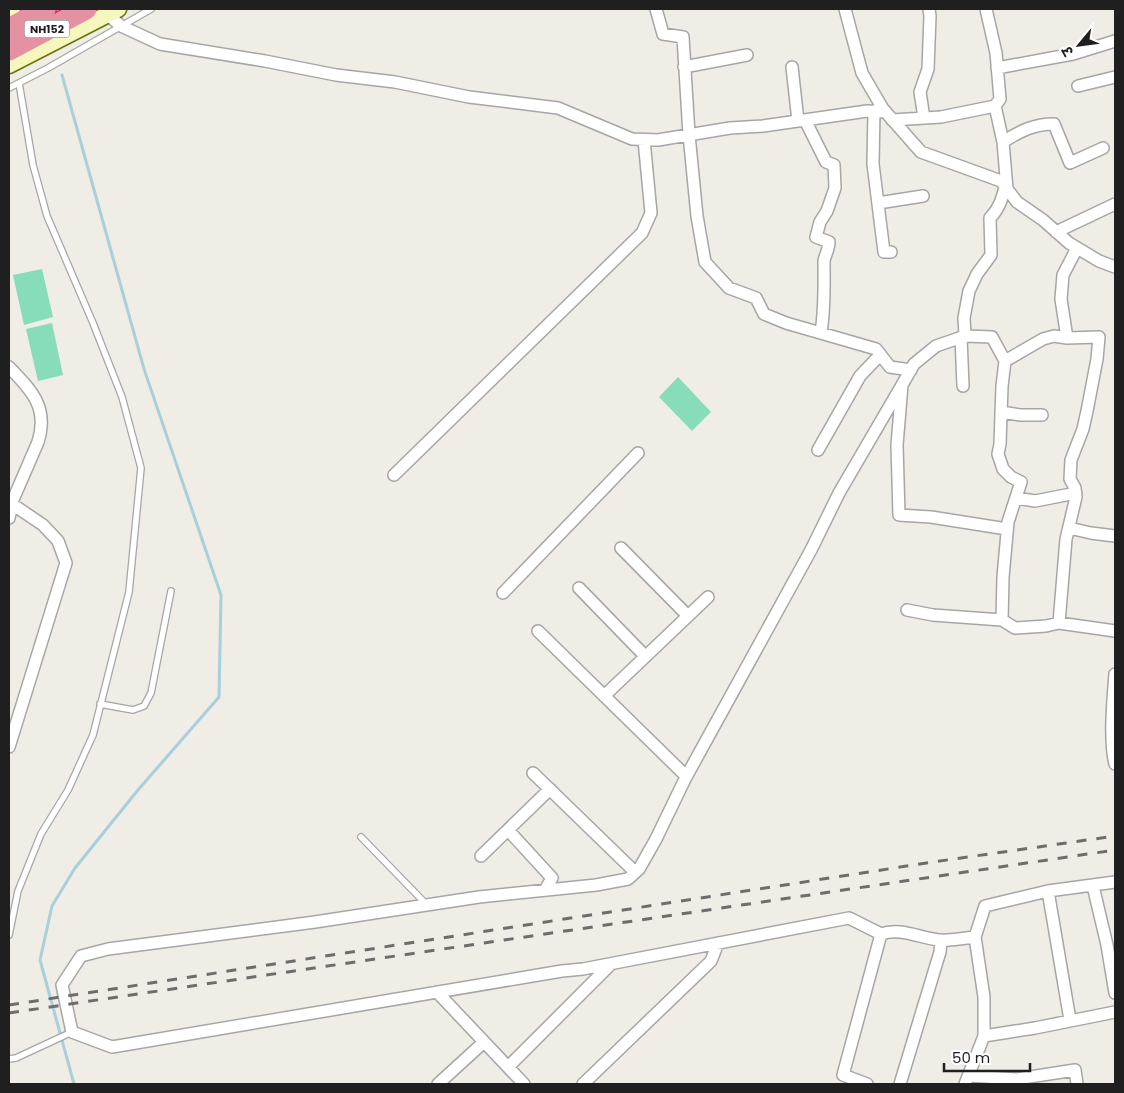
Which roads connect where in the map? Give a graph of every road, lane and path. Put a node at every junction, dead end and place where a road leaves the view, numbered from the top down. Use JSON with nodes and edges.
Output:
{"nodes":[{"id":1,"x":45,"y":9,"type":"edge"},
{"id":2,"x":86,"y":9,"type":"edge"},
{"id":3,"x":151,"y":9,"type":"edge"},
{"id":4,"x":656,"y":9,"type":"edge"},
{"id":5,"x":845,"y":9,"type":"edge"},
{"id":6,"x":929,"y":9,"type":"edge"},
{"id":7,"x":986,"y":9,"type":"edge"},
{"id":8,"x":110,"y":11,"type":"edge"},
{"id":9,"x":121,"y":26,"type":"junction"},
{"id":10,"x":9,"y":29,"type":"edge"},
{"id":11,"x":1115,"y":41,"type":"edge"},
{"id":12,"x":9,"y":50,"type":"edge"},
{"id":13,"x":746,"y":55,"type":"dead end"},
{"id":14,"x":9,"y":65,"type":"edge"},
{"id":15,"x":684,"y":67,"type":"junction"},
{"id":16,"x":792,"y":67,"type":"dead end"},
{"id":17,"x":997,"y":68,"type":"junction"},
{"id":18,"x":1115,"y":77,"type":"edge"},
{"id":19,"x":19,"y":83,"type":"junction"},
{"id":20,"x":1078,"y":86,"type":"dead end"},
{"id":21,"x":9,"y":88,"type":"edge"},
{"id":22,"x":995,"y":106,"type":"junction"},
{"id":23,"x":874,"y":111,"type":"junction"},
{"id":24,"x":889,"y":116,"type":"junction"},
{"id":25,"x":924,"y":118,"type":"junction"},
{"id":26,"x":802,"y":120,"type":"junction"},
{"id":27,"x":689,"y":135,"type":"junction"},
{"id":28,"x":644,"y":140,"type":"junction"},
{"id":29,"x":1003,"y":142,"type":"junction"},
{"id":30,"x":1103,"y":148,"type":"dead end"},
{"id":31,"x":1006,"y":188,"type":"junction"},
{"id":32,"x":923,"y":196,"type":"dead end"},
{"id":33,"x":878,"y":203,"type":"junction"},
{"id":34,"x":1115,"y":204,"type":"edge"},
{"id":35,"x":1056,"y":232,"type":"junction"},
{"id":36,"x":1077,"y":248,"type":"junction"},
{"id":37,"x":890,"y":252,"type":"dead end"},
{"id":38,"x":1115,"y":267,"type":"edge"},
{"id":39,"x":821,"y":332,"type":"junction"},
{"id":40,"x":963,"y":336,"type":"junction"},
{"id":41,"x":1067,"y":338,"type":"junction"},
{"id":42,"x":880,"y":355,"type":"junction"},
{"id":43,"x":1005,"y":361,"type":"junction"},
{"id":44,"x":9,"y":367,"type":"edge"},
{"id":45,"x":911,"y":370,"type":"junction"},
{"id":46,"x":902,"y":385,"type":"junction"},
{"id":47,"x":963,"y":386,"type":"dead end"},
{"id":48,"x":1001,"y":412,"type":"junction"},
{"id":49,"x":1042,"y":415,"type":"dead end"},
{"id":50,"x":818,"y":450,"type":"dead end"},
{"id":51,"x":638,"y":453,"type":"dead end"},
{"id":52,"x":394,"y":476,"type":"dead end"},
{"id":53,"x":1076,"y":493,"type":"junction"},
{"id":54,"x":1016,"y":498,"type":"junction"},
{"id":55,"x":10,"y":507,"type":"edge"},
{"id":56,"x":9,"y":518,"type":"edge"},
{"id":57,"x":1007,"y":528,"type":"junction"},
{"id":58,"x":1069,"y":528,"type":"junction"},
{"id":59,"x":1115,"y":536,"type":"edge"},
{"id":60,"x":621,"y":548,"type":"dead end"},
{"id":61,"x":579,"y":588,"type":"dead end"},
{"id":62,"x":172,"y":591,"type":"dead end"},
{"id":63,"x":503,"y":593,"type":"dead end"},
{"id":64,"x":708,"y":597,"type":"dead end"},
{"id":65,"x":907,"y":610,"type":"dead end"},
{"id":66,"x":688,"y":616,"type":"junction"},
{"id":67,"x":1002,"y":620,"type":"junction"},
{"id":68,"x":1059,"y":623,"type":"junction"},
{"id":69,"x":538,"y":631,"type":"dead end"},
{"id":70,"x":1115,"y":631,"type":"edge"},
{"id":71,"x":645,"y":656,"type":"junction"},
{"id":72,"x":1115,"y":674,"type":"edge"},
{"id":73,"x":604,"y":696,"type":"junction"},
{"id":74,"x":100,"y":704,"type":"junction"},
{"id":75,"x":9,"y":747,"type":"edge"},
{"id":76,"x":1115,"y":764,"type":"edge"},
{"id":77,"x":533,"y":772,"type":"dead end"},
{"id":78,"x":686,"y":776,"type":"junction"},
{"id":79,"x":550,"y":789,"type":"junction"},
{"id":80,"x":508,"y":830,"type":"junction"},
{"id":81,"x":361,"y":837,"type":"dead end"},
{"id":82,"x":481,"y":856,"type":"dead end"},
{"id":83,"x":636,"y":872,"type":"junction"},
{"id":84,"x":1115,"y":882,"type":"edge"},
{"id":85,"x":1093,"y":886,"type":"junction"},
{"id":86,"x":545,"y":890,"type":"junction"},
{"id":87,"x":1048,"y":891,"type":"junction"},
{"id":88,"x":427,"y":905,"type":"junction"},
{"id":89,"x":881,"y":934,"type":"junction"},
{"id":90,"x":9,"y":935,"type":"edge"},
{"id":91,"x":974,"y":937,"type":"junction"},
{"id":92,"x":940,"y":940,"type":"junction"},
{"id":93,"x":718,"y":943,"type":"junction"},
{"id":94,"x":612,"y":964,"type":"junction"},
{"id":95,"x":437,"y":992,"type":"junction"},
{"id":96,"x":1115,"y":993,"type":"edge"},
{"id":97,"x":1115,"y":1012,"type":"edge"},
{"id":98,"x":1070,"y":1020,"type":"junction"},
{"id":99,"x":72,"y":1032,"type":"junction"},
{"id":100,"x":984,"y":1036,"type":"junction"},
{"id":101,"x":484,"y":1042,"type":"junction"},
{"id":102,"x":9,"y":1059,"type":"edge"},
{"id":103,"x":508,"y":1067,"type":"junction"},
{"id":104,"x":967,"y":1080,"type":"edge"},
{"id":105,"x":438,"y":1084,"type":"edge"},
{"id":106,"x":524,"y":1084,"type":"edge"},
{"id":107,"x":583,"y":1084,"type":"edge"},
{"id":108,"x":867,"y":1084,"type":"edge"},
{"id":109,"x":900,"y":1084,"type":"edge"},
{"id":110,"x":1078,"y":1084,"type":"edge"}],
"edges":[{"from":1,"to":10,"type":"highway","number":"NH152"},
{"from":2,"to":12,"type":"highway","number":"NH152"},
{"from":3,"to":9,"type":"lane"},
{"from":4,"to":15,"type":"street"},
{"from":5,"to":24,"type":"street"},
{"from":6,"to":25,"type":"street"},
{"from":7,"to":17,"type":"street"},
{"from":8,"to":9,"type":"street"},
{"from":8,"to":14,"type":"street"},
{"from":9,"to":19,"type":"lane"},
{"from":9,"to":28,"type":"street"},
{"from":11,"to":17,"type":"street"},
{"from":13,"to":15,"type":"street"},
{"from":15,"to":27,"type":"street"},
{"from":16,"to":26,"type":"street"},
{"from":17,"to":22,"type":"street"},
{"from":18,"to":20,"type":"street"},
{"from":19,"to":21,"type":"lane"},
{"from":19,"to":74,"type":"lane"},
{"from":22,"to":25,"type":"street"},
{"from":22,"to":29,"type":"street"},
{"from":23,"to":24,"type":"street"},
{"from":23,"to":26,"type":"street"},
{"from":23,"to":33,"type":"street"},
{"from":24,"to":25,"type":"street"},
{"from":24,"to":31,"type":"street"},
{"from":26,"to":27,"type":"street"},
{"from":26,"to":39,"type":"street"},
{"from":27,"to":28,"type":"street"},
{"from":27,"to":39,"type":"street"},
{"from":28,"to":52,"type":"street"},
{"from":29,"to":30,"type":"street"},
{"from":29,"to":31,"type":"street"},
{"from":31,"to":35,"type":"street"},
{"from":31,"to":40,"type":"street"},
{"from":32,"to":33,"type":"street"},
{"from":33,"to":37,"type":"street"},
{"from":34,"to":35,"type":"street"},
{"from":35,"to":36,"type":"street"},
{"from":36,"to":38,"type":"street"},
{"from":36,"to":41,"type":"street"},
{"from":39,"to":42,"type":"street"},
{"from":40,"to":43,"type":"street"},
{"from":40,"to":45,"type":"street"},
{"from":40,"to":47,"type":"street"},
{"from":41,"to":43,"type":"street"},
{"from":41,"to":53,"type":"street"},
{"from":42,"to":45,"type":"street"},
{"from":42,"to":50,"type":"street"},
{"from":43,"to":48,"type":"street"},
{"from":44,"to":55,"type":"street"},
{"from":45,"to":46,"type":"street"},
{"from":46,"to":57,"type":"street"},
{"from":46,"to":78,"type":"street"},
{"from":48,"to":49,"type":"street"},
{"from":48,"to":54,"type":"street"},
{"from":51,"to":63,"type":"street"},
{"from":53,"to":54,"type":"street"},
{"from":53,"to":58,"type":"street"},
{"from":54,"to":57,"type":"street"},
{"from":55,"to":56,"type":"street"},
{"from":55,"to":75,"type":"street"},
{"from":57,"to":67,"type":"street"},
{"from":58,"to":59,"type":"street"},
{"from":58,"to":68,"type":"street"},
{"from":60,"to":66,"type":"street"},
{"from":61,"to":71,"type":"street"},
{"from":62,"to":74,"type":"lane"},
{"from":64,"to":66,"type":"street"},
{"from":65,"to":67,"type":"street"},
{"from":66,"to":71,"type":"street"},
{"from":67,"to":68,"type":"street"},
{"from":68,"to":70,"type":"street"},
{"from":69,"to":73,"type":"street"},
{"from":71,"to":73,"type":"street"},
{"from":72,"to":76,"type":"street"},
{"from":73,"to":78,"type":"street"},
{"from":74,"to":90,"type":"lane"},
{"from":77,"to":79,"type":"street"},
{"from":78,"to":83,"type":"street"},
{"from":79,"to":80,"type":"street"},
{"from":79,"to":83,"type":"street"},
{"from":80,"to":82,"type":"street"},
{"from":80,"to":86,"type":"street"},
{"from":81,"to":88,"type":"lane"},
{"from":83,"to":86,"type":"street"},
{"from":84,"to":85,"type":"street"},
{"from":85,"to":87,"type":"street"},
{"from":85,"to":96,"type":"street"},
{"from":86,"to":88,"type":"street"},
{"from":87,"to":91,"type":"street"},
{"from":87,"to":98,"type":"street"},
{"from":88,"to":99,"type":"street"},
{"from":89,"to":92,"type":"street"},
{"from":89,"to":93,"type":"street"},
{"from":89,"to":108,"type":"street"},
{"from":91,"to":92,"type":"street"},
{"from":91,"to":100,"type":"street"},
{"from":92,"to":109,"type":"street"},
{"from":93,"to":94,"type":"street"},
{"from":93,"to":107,"type":"street"},
{"from":94,"to":95,"type":"street"},
{"from":94,"to":103,"type":"street"},
{"from":95,"to":99,"type":"street"},
{"from":95,"to":101,"type":"street"},
{"from":97,"to":98,"type":"street"},
{"from":98,"to":100,"type":"street"},
{"from":99,"to":102,"type":"lane"},
{"from":100,"to":104,"type":"street"},
{"from":101,"to":103,"type":"street"},
{"from":101,"to":105,"type":"street"},
{"from":103,"to":106,"type":"street"},
{"from":104,"to":110,"type":"street"}]}
